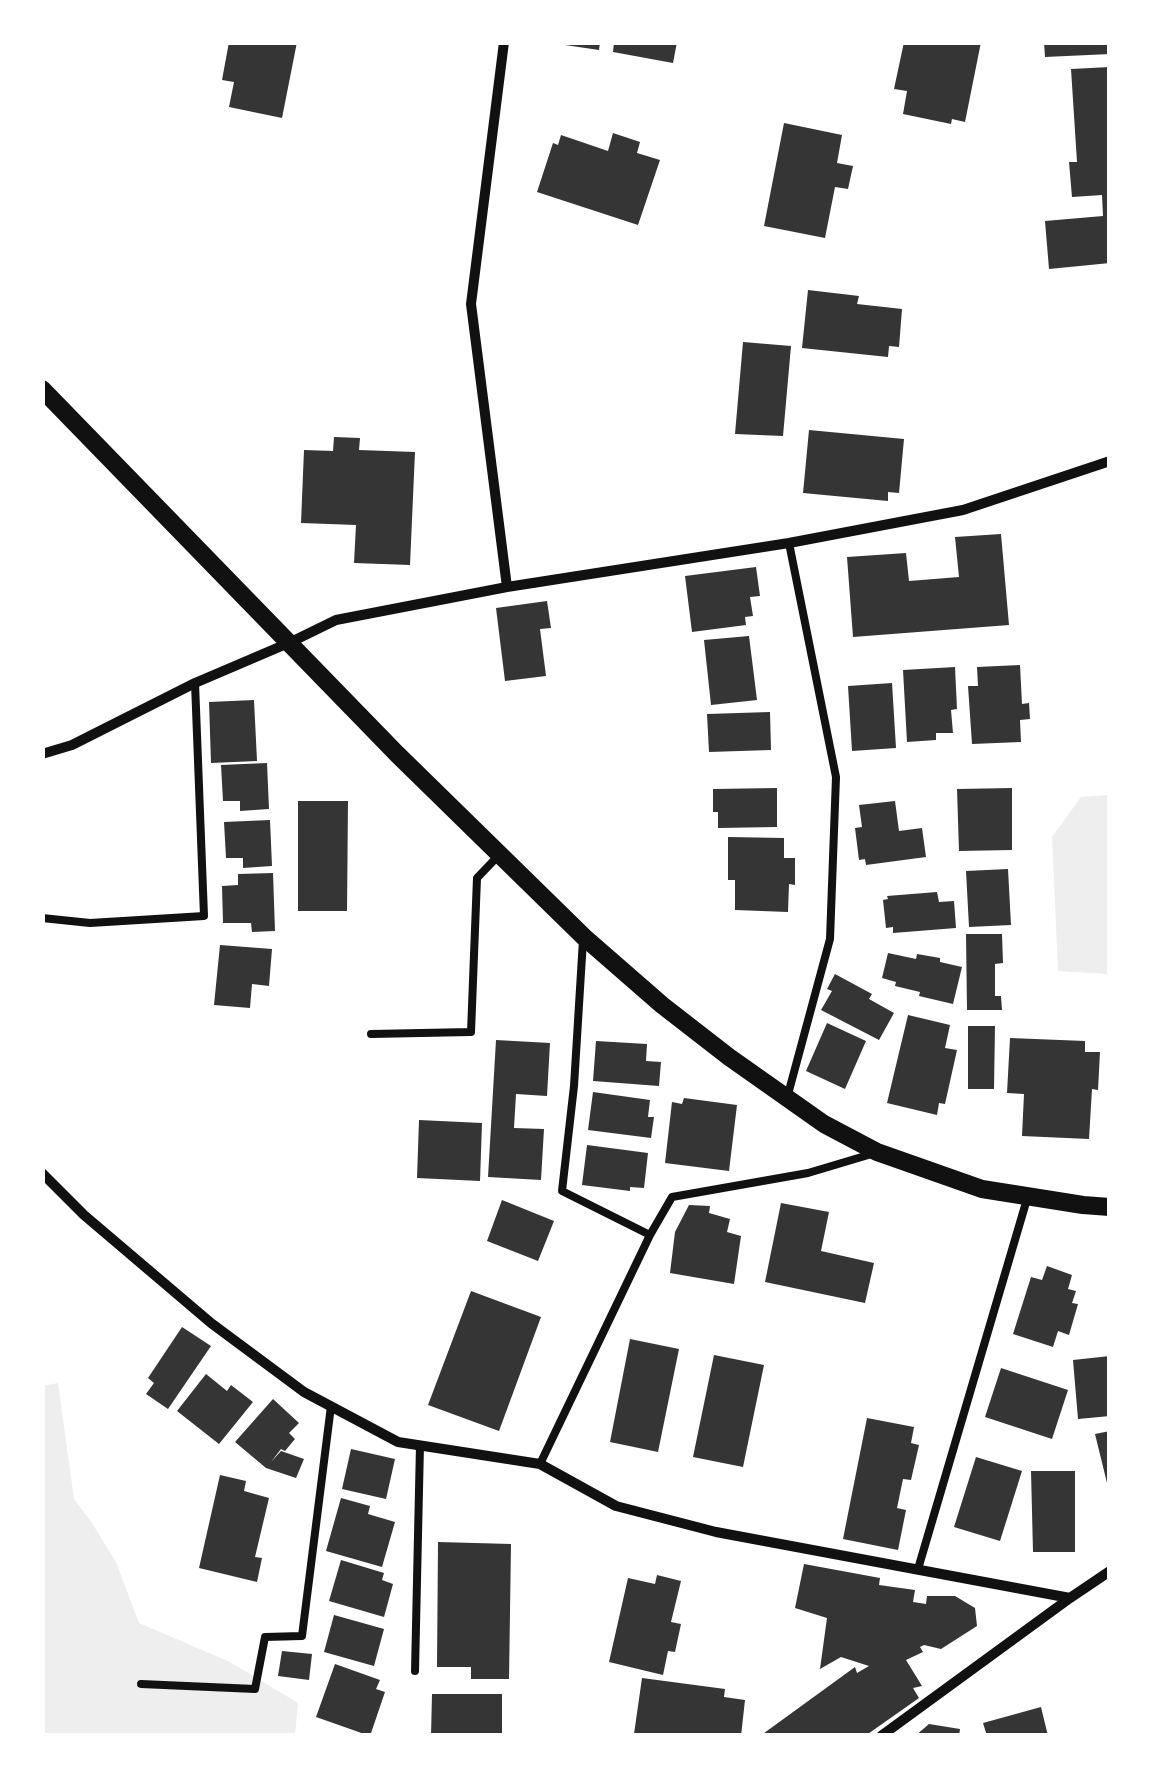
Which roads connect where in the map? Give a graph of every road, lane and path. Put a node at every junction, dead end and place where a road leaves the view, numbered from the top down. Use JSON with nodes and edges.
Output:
{"nodes":[{"id":1,"x":504,"y":42,"type":"edge"},
{"id":2,"x":42,"y":389,"type":"edge"},
{"id":3,"x":1110,"y":461,"type":"edge"},
{"id":4,"x":789,"y":543,"type":"junction"},
{"id":5,"x":507,"y":587,"type":"junction"},
{"id":6,"x":291,"y":642,"type":"junction"},
{"id":7,"x":195,"y":684,"type":"junction"},
{"id":8,"x":42,"y":754,"type":"edge"},
{"id":9,"x":500,"y":854,"type":"junction"},
{"id":10,"x":42,"y":918,"type":"edge"},
{"id":11,"x":584,"y":938,"type":"junction"},
{"id":12,"x":371,"y":1034,"type":"dead end"},
{"id":13,"x":787,"y":1098,"type":"junction"},
{"id":14,"x":877,"y":1152,"type":"junction"},
{"id":15,"x":42,"y":1173,"type":"edge"},
{"id":16,"x":1028,"y":1196,"type":"junction"},
{"id":17,"x":1110,"y":1206,"type":"edge"},
{"id":18,"x":650,"y":1235,"type":"junction"},
{"id":19,"x":331,"y":1406,"type":"junction"},
{"id":20,"x":420,"y":1445,"type":"junction"},
{"id":21,"x":540,"y":1464,"type":"junction"},
{"id":22,"x":918,"y":1569,"type":"junction"},
{"id":23,"x":1110,"y":1571,"type":"edge"},
{"id":24,"x":1070,"y":1598,"type":"junction"},
{"id":25,"x":416,"y":1671,"type":"dead end"},
{"id":26,"x":141,"y":1684,"type":"dead end"},
{"id":27,"x":881,"y":1736,"type":"edge"}],
"edges":[{"from":1,"to":5,"type":"street"},
{"from":2,"to":6,"type":"street"},
{"from":3,"to":4,"type":"street"},
{"from":4,"to":5,"type":"street"},
{"from":4,"to":13,"type":"lane"},
{"from":5,"to":6,"type":"street"},
{"from":6,"to":7,"type":"street"},
{"from":6,"to":9,"type":"street"},
{"from":7,"to":8,"type":"street"},
{"from":7,"to":10,"type":"lane"},
{"from":9,"to":11,"type":"street"},
{"from":9,"to":12,"type":"lane"},
{"from":11,"to":13,"type":"street"},
{"from":11,"to":18,"type":"lane"},
{"from":13,"to":14,"type":"street"},
{"from":14,"to":16,"type":"street"},
{"from":14,"to":18,"type":"lane"},
{"from":15,"to":19,"type":"street"},
{"from":16,"to":17,"type":"street"},
{"from":16,"to":22,"type":"lane"},
{"from":18,"to":21,"type":"lane"},
{"from":19,"to":20,"type":"street"},
{"from":19,"to":26,"type":"lane"},
{"from":20,"to":21,"type":"street"},
{"from":20,"to":25,"type":"lane"},
{"from":21,"to":22,"type":"street"},
{"from":22,"to":24,"type":"street"},
{"from":23,"to":24,"type":"street"},
{"from":24,"to":27,"type":"street"}]}
